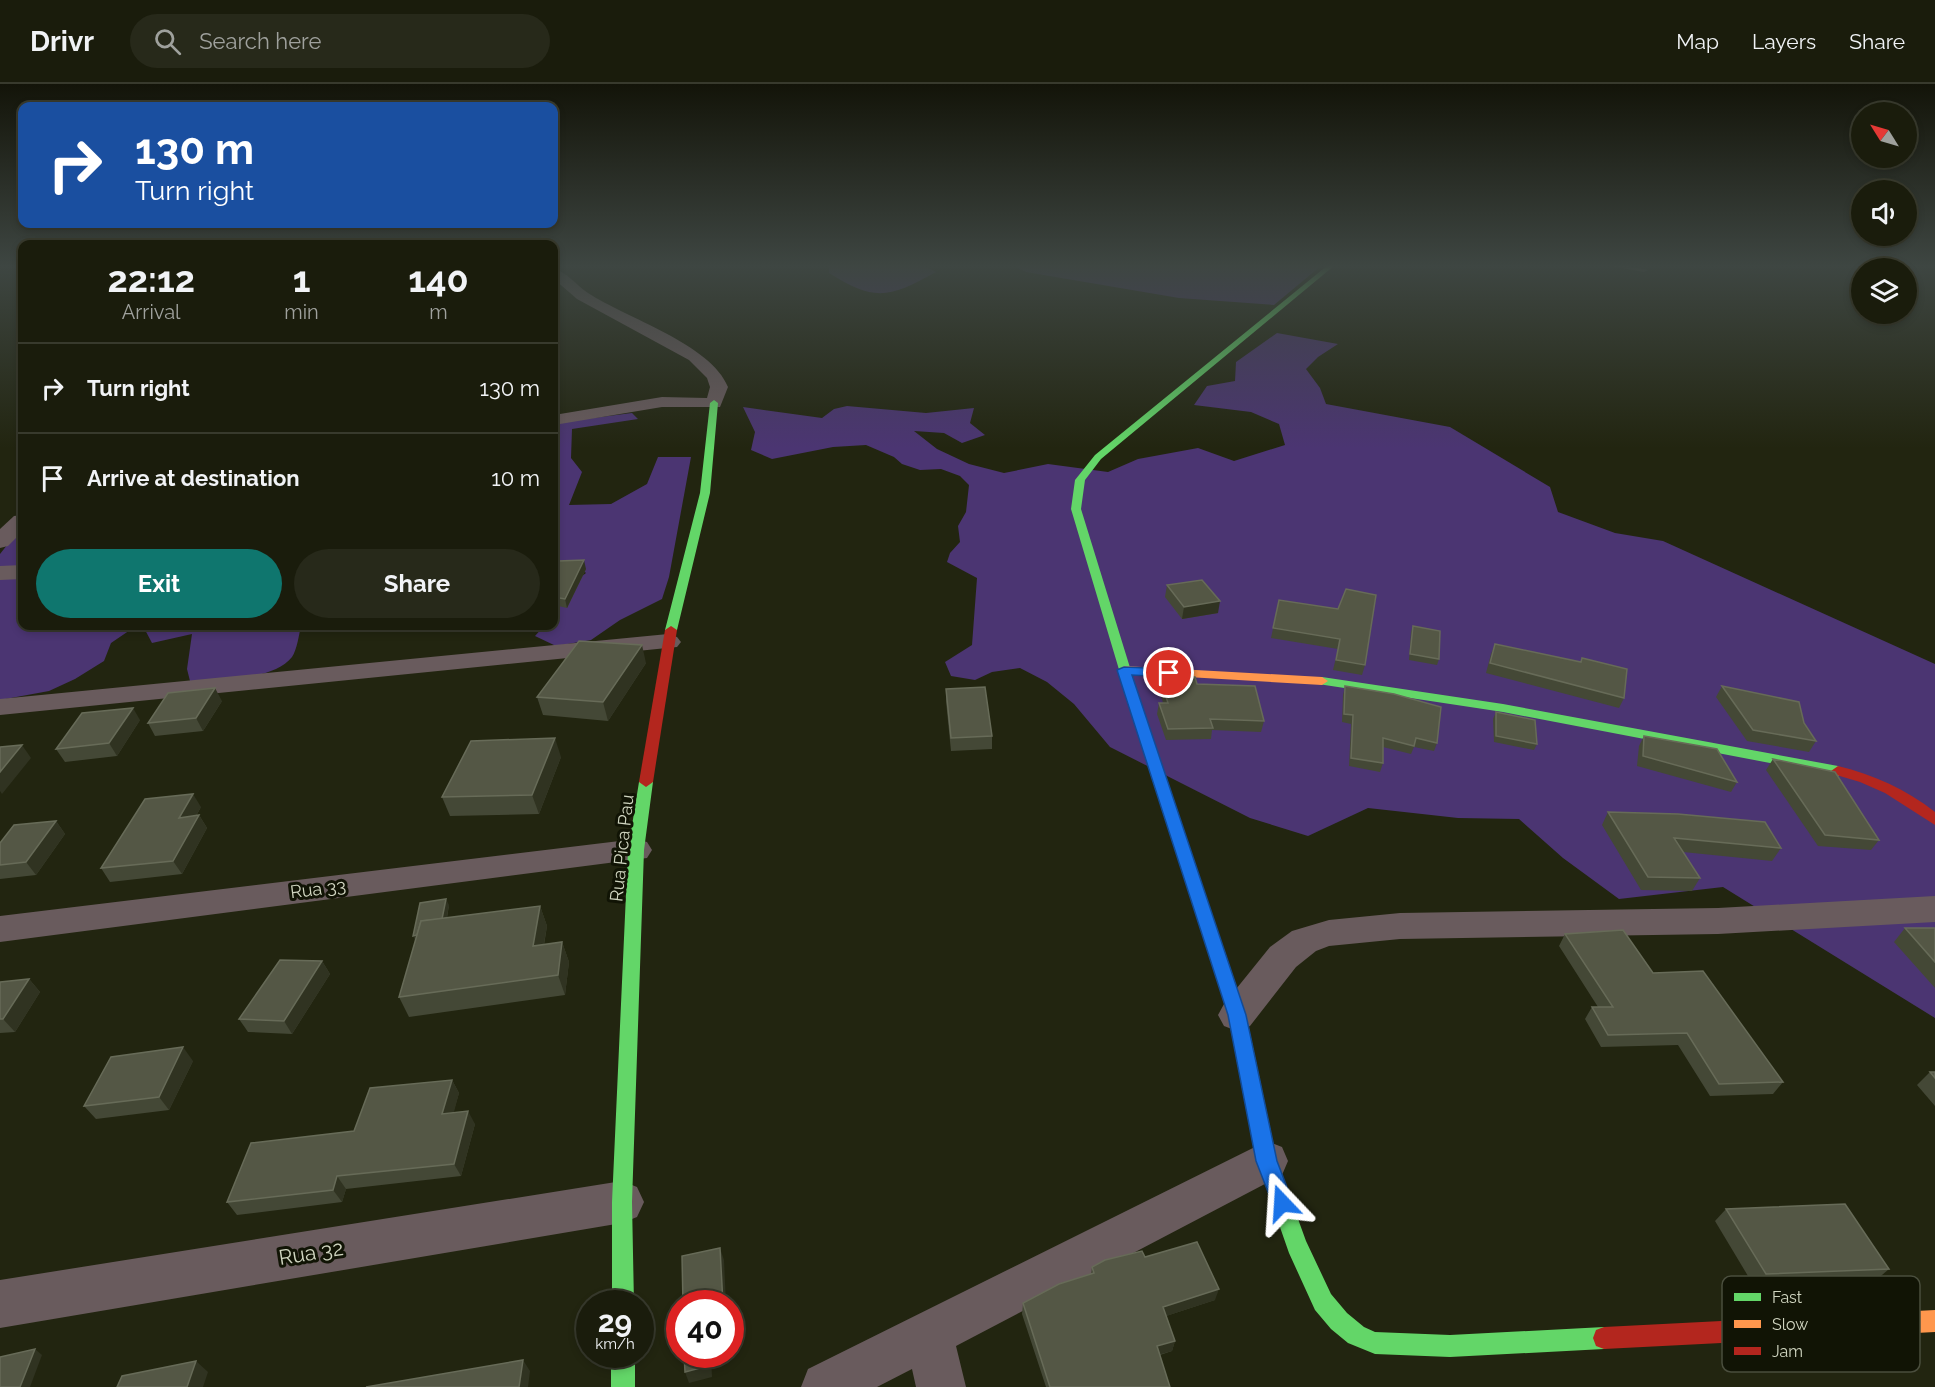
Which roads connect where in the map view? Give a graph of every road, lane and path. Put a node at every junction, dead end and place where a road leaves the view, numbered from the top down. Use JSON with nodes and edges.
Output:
{"nodes":[{"id":1,"x":637,"y":326,"type":"edge"},
{"id":2,"x":1257,"y":326,"type":"edge"},
{"id":3,"x":714,"y":403,"type":"junction"},
{"id":4,"x":558,"y":419,"type":"edge"},
{"id":5,"x":18,"y":525,"type":"edge"},
{"id":6,"x":0,"y":541,"type":"edge"},
{"id":7,"x":18,"y":572,"type":"edge"},
{"id":8,"x":0,"y":573,"type":"edge"},
{"id":9,"x":668,"y":642,"type":"junction"},
{"id":10,"x":1124,"y":670,"type":"junction"},
{"id":11,"x":0,"y":707,"type":"edge"},
{"id":12,"x":1935,"y":820,"type":"edge"},
{"id":13,"x":636,"y":850,"type":"junction"},
{"id":14,"x":1935,"y":909,"type":"edge"},
{"id":15,"x":0,"y":929,"type":"edge"},
{"id":16,"x":1237,"y":1015,"type":"junction"},
{"id":17,"x":1267,"y":1161,"type":"junction"},
{"id":18,"x":622,"y":1202,"type":"junction"},
{"id":19,"x":623,"y":1290,"type":"edge"},
{"id":20,"x":0,"y":1304,"type":"edge"},
{"id":21,"x":1935,"y":1321,"type":"edge"},
{"id":22,"x":1920,"y":1322,"type":"edge"},
{"id":23,"x":1722,"y":1332,"type":"edge"},
{"id":24,"x":929,"y":1335,"type":"junction"},
{"id":25,"x":623,"y":1368,"type":"edge"},
{"id":26,"x":623,"y":1387,"type":"edge"},
{"id":27,"x":826,"y":1387,"type":"edge"},
{"id":28,"x":942,"y":1387,"type":"edge"}],
"edges":[{"from":1,"to":3,"type":"street"},
{"from":2,"to":10,"type":"street"},
{"from":3,"to":4,"type":"street"},
{"from":3,"to":9,"type":"street","name":"Rua Pica Pau"},
{"from":5,"to":6,"type":"street"},
{"from":7,"to":8,"type":"street"},
{"from":9,"to":11,"type":"street"},
{"from":9,"to":13,"type":"street","name":"Rua Pica Pau"},
{"from":10,"to":12,"type":"street"},
{"from":10,"to":16,"type":"street"},
{"from":13,"to":15,"type":"street","name":"Rua 33"},
{"from":13,"to":18,"type":"street","name":"Rua Pica Pau"},
{"from":14,"to":16,"type":"street"},
{"from":16,"to":17,"type":"street"},
{"from":17,"to":23,"type":"street"},
{"from":17,"to":24,"type":"street"},
{"from":18,"to":19,"type":"street","name":"Rua Pica Pau"},
{"from":18,"to":20,"type":"street","name":"Rua 32"},
{"from":21,"to":22,"type":"street"},
{"from":24,"to":27,"type":"street"},
{"from":24,"to":28,"type":"street"},
{"from":25,"to":26,"type":"street"}]}
